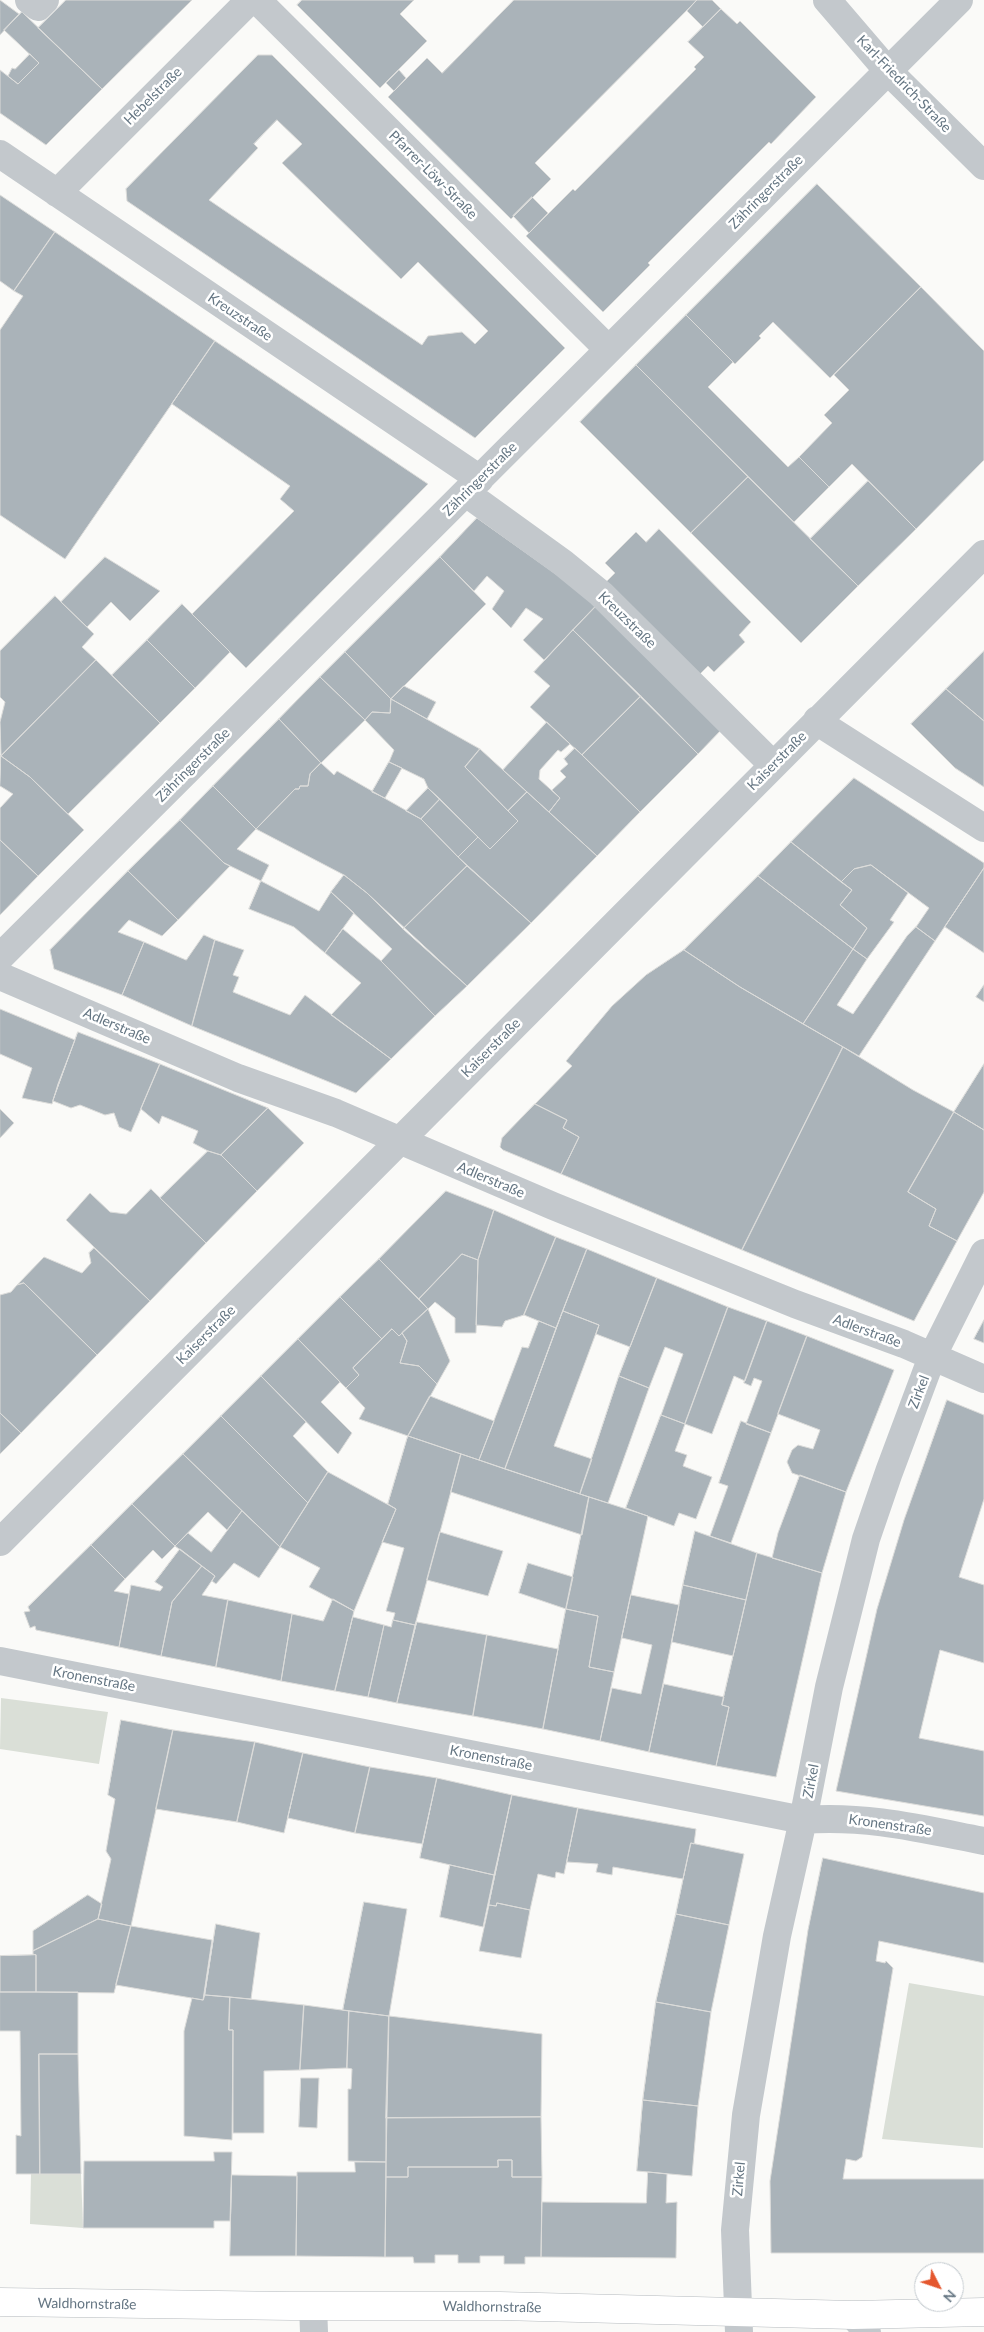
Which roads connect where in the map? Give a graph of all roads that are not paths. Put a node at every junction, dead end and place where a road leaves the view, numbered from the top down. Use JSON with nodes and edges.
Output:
{"nodes":[{"id":1,"x":28,"y":0,"type":"edge"},
{"id":2,"x":45,"y":0,"type":"edge"},
{"id":3,"x":250,"y":0,"type":"edge"},
{"id":4,"x":257,"y":0,"type":"edge"},
{"id":5,"x":827,"y":0,"type":"edge"},
{"id":6,"x":959,"y":0,"type":"edge"},
{"id":7,"x":888,"y":71,"type":"junction"},
{"id":8,"x":0,"y":154,"type":"edge"},
{"id":9,"x":984,"y":166,"type":"edge"},
{"id":10,"x":57,"y":193,"type":"junction"},
{"id":11,"x":608,"y":349,"type":"junction"},
{"id":12,"x":473,"y":486,"type":"junction"},
{"id":13,"x":984,"y":554,"type":"edge"},
{"id":14,"x":817,"y":720,"type":"junction"},
{"id":15,"x":773,"y":765,"type":"junction"},
{"id":16,"x":984,"y":828,"type":"edge"},
{"id":17,"x":0,"y":956,"type":"edge"},
{"id":18,"x":0,"y":976,"type":"edge"},
{"id":19,"x":399,"y":1141,"type":"junction"},
{"id":20,"x":984,"y":1253,"type":"edge"},
{"id":21,"x":932,"y":1357,"type":"junction"},
{"id":22,"x":984,"y":1379,"type":"edge"},
{"id":23,"x":0,"y":1542,"type":"edge"},
{"id":24,"x":0,"y":1661,"type":"edge"},
{"id":25,"x":804,"y":1820,"type":"junction"},
{"id":26,"x":984,"y":1841,"type":"edge"},
{"id":27,"x":0,"y":2302,"type":"edge"},
{"id":28,"x":984,"y":2312,"type":"edge"},
{"id":29,"x":314,"y":2319,"type":"edge"},
{"id":30,"x":738,"y":2322,"type":"edge"},
{"id":31,"x":860,"y":2324,"type":"edge"}],
"edges":[{"from":1,"to":2,"type":"street"},
{"from":3,"to":10,"type":"street","name":"Hebelstraße"},
{"from":4,"to":11,"type":"street","name":"Pfarrer-Löw-Straße"},
{"from":5,"to":7,"type":"street","name":"Karl-Friedrich-Straße"},
{"from":6,"to":7,"type":"street","name":"Zähringerstraße"},
{"from":7,"to":9,"type":"street","name":"Karl-Friedrich-Straße"},
{"from":7,"to":11,"type":"street","name":"Zähringerstraße"},
{"from":8,"to":10,"type":"street","name":"Kreuzstraße"},
{"from":10,"to":12,"type":"street","name":"Kreuzstraße"},
{"from":11,"to":12,"type":"street","name":"Zähringerstraße"},
{"from":12,"to":15,"type":"street","name":"Kreuzstraße"},
{"from":12,"to":17,"type":"street","name":"Zähringerstraße"},
{"from":13,"to":14,"type":"street","name":"Kaiserstraße"},
{"from":14,"to":15,"type":"street","name":"Kaiserstraße"},
{"from":14,"to":16,"type":"street"},
{"from":15,"to":19,"type":"street","name":"Kaiserstraße"},
{"from":18,"to":19,"type":"street","name":"Adlerstraße"},
{"from":19,"to":21,"type":"street","name":"Adlerstraße"},
{"from":19,"to":23,"type":"street","name":"Kaiserstraße"},
{"from":20,"to":21,"type":"street","name":"Zirkel"},
{"from":21,"to":22,"type":"street","name":"Adlerstraße"},
{"from":21,"to":25,"type":"street","name":"Zirkel"},
{"from":24,"to":25,"type":"street","name":"Kronenstraße"},
{"from":25,"to":26,"type":"street","name":"Kronenstraße"},
{"from":25,"to":30,"type":"street","name":"Zirkel"},
{"from":27,"to":29,"type":"main road","name":"Waldhornstraße"},
{"from":28,"to":31,"type":"main road","name":"Waldhornstraße"},
{"from":29,"to":30,"type":"main road","name":"Waldhornstraße"},
{"from":30,"to":31,"type":"main road","name":"Waldhornstraße"}]}
